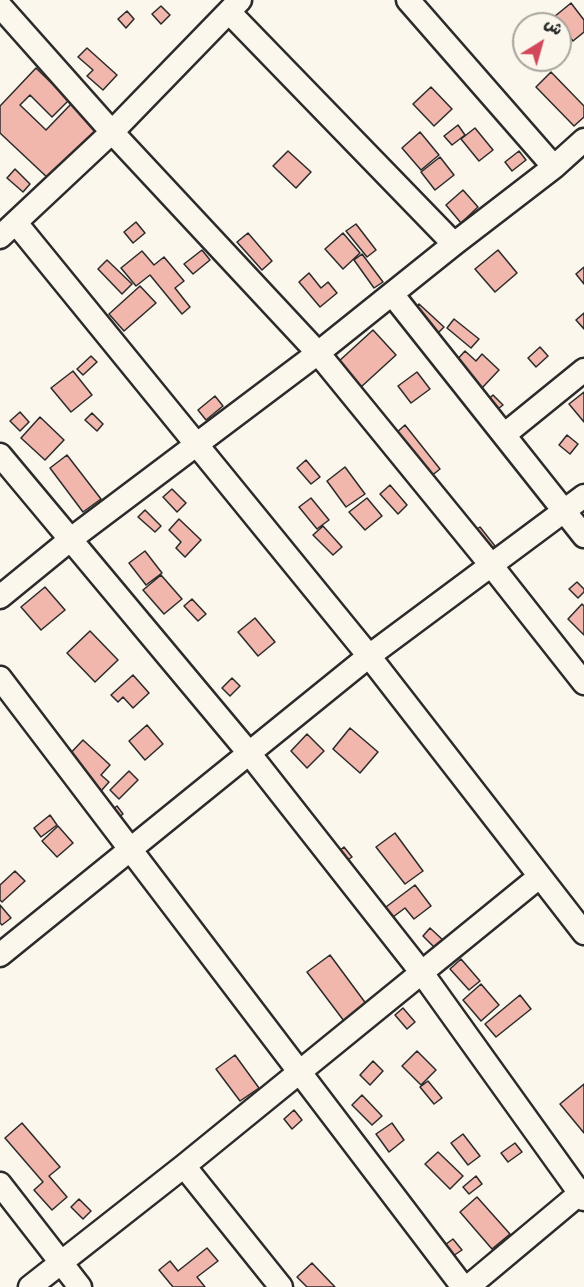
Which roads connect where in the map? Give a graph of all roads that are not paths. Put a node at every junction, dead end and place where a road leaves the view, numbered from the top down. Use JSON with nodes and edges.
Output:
{"nodes":[{"id":1,"x":408,"y":0,"type":"edge"},
{"id":2,"x":0,"y":6,"type":"edge"},
{"id":3,"x":235,"y":6,"type":"edge"},
{"id":4,"x":111,"y":132,"type":"junction"},
{"id":5,"x":584,"y":140,"type":"edge"},
{"id":6,"x":554,"y":167,"type":"junction"},
{"id":7,"x":8,"y":230,"type":"edge"},
{"id":8,"x":454,"y":243,"type":"junction"},
{"id":9,"x":392,"y":294,"type":"junction"},
{"id":10,"x":318,"y":353,"type":"junction"},
{"id":11,"x":584,"y":370,"type":"edge"},
{"id":12,"x":504,"y":435,"type":"junction"},
{"id":13,"x":196,"y":446,"type":"junction"},
{"id":14,"x":0,"y":455,"type":"edge"},
{"id":15,"x":584,"y":496,"type":"edge"},
{"id":16,"x":564,"y":512,"type":"junction"},
{"id":17,"x":584,"y":536,"type":"edge"},
{"id":18,"x":71,"y":539,"type":"junction"},
{"id":19,"x":491,"y":565,"type":"junction"},
{"id":20,"x":0,"y":597,"type":"edge"},
{"id":21,"x":369,"y":656,"type":"junction"},
{"id":22,"x":0,"y":678,"type":"edge"},
{"id":23,"x":584,"y":682,"type":"edge"},
{"id":24,"x":249,"y":753,"type":"junction"},
{"id":25,"x":130,"y":850,"type":"junction"},
{"id":26,"x":539,"y":877,"type":"junction"},
{"id":27,"x":584,"y":933,"type":"edge"},
{"id":28,"x":3,"y":946,"type":"edge"},
{"id":29,"x":422,"y":973,"type":"junction"},
{"id":30,"x":301,"y":1071,"type":"junction"},
{"id":31,"x":184,"y":1166,"type":"junction"},
{"id":32,"x":0,"y":1184,"type":"edge"},
{"id":33,"x":582,"y":1194,"type":"edge"},
{"id":34,"x":61,"y":1263,"type":"junction"},
{"id":35,"x":30,"y":1287,"type":"edge"},
{"id":36,"x":80,"y":1287,"type":"edge"},
{"id":37,"x":281,"y":1287,"type":"edge"},
{"id":38,"x":463,"y":1287,"type":"edge"},
{"id":39,"x":468,"y":1287,"type":"edge"}],
"edges":[{"from":1,"to":6,"type":"street"},
{"from":2,"to":4,"type":"street"},
{"from":3,"to":4,"type":"street"},
{"from":3,"to":8,"type":"street"},
{"from":4,"to":7,"type":"street"},
{"from":4,"to":10,"type":"street"},
{"from":5,"to":6,"type":"street"},
{"from":6,"to":8,"type":"street"},
{"from":7,"to":13,"type":"street"},
{"from":8,"to":9,"type":"street"},
{"from":9,"to":10,"type":"street"},
{"from":9,"to":12,"type":"street"},
{"from":10,"to":13,"type":"street"},
{"from":10,"to":19,"type":"street"},
{"from":11,"to":12,"type":"street"},
{"from":12,"to":16,"type":"street"},
{"from":13,"to":18,"type":"street"},
{"from":13,"to":21,"type":"street"},
{"from":14,"to":18,"type":"street"},
{"from":15,"to":16,"type":"street"},
{"from":16,"to":17,"type":"street"},
{"from":16,"to":19,"type":"street"},
{"from":18,"to":20,"type":"street"},
{"from":18,"to":24,"type":"street"},
{"from":19,"to":21,"type":"street"},
{"from":19,"to":23,"type":"street"},
{"from":21,"to":24,"type":"street"},
{"from":21,"to":26,"type":"street"},
{"from":22,"to":25,"type":"street"},
{"from":24,"to":25,"type":"street"},
{"from":24,"to":29,"type":"street"},
{"from":25,"to":28,"type":"street"},
{"from":25,"to":30,"type":"street"},
{"from":26,"to":27,"type":"street"},
{"from":26,"to":29,"type":"street"},
{"from":29,"to":30,"type":"street"},
{"from":29,"to":33,"type":"street"},
{"from":30,"to":31,"type":"street"},
{"from":30,"to":38,"type":"street"},
{"from":31,"to":34,"type":"street"},
{"from":31,"to":37,"type":"street"},
{"from":32,"to":34,"type":"street"},
{"from":33,"to":39,"type":"street"},
{"from":34,"to":35,"type":"street"},
{"from":34,"to":36,"type":"street"}]}
